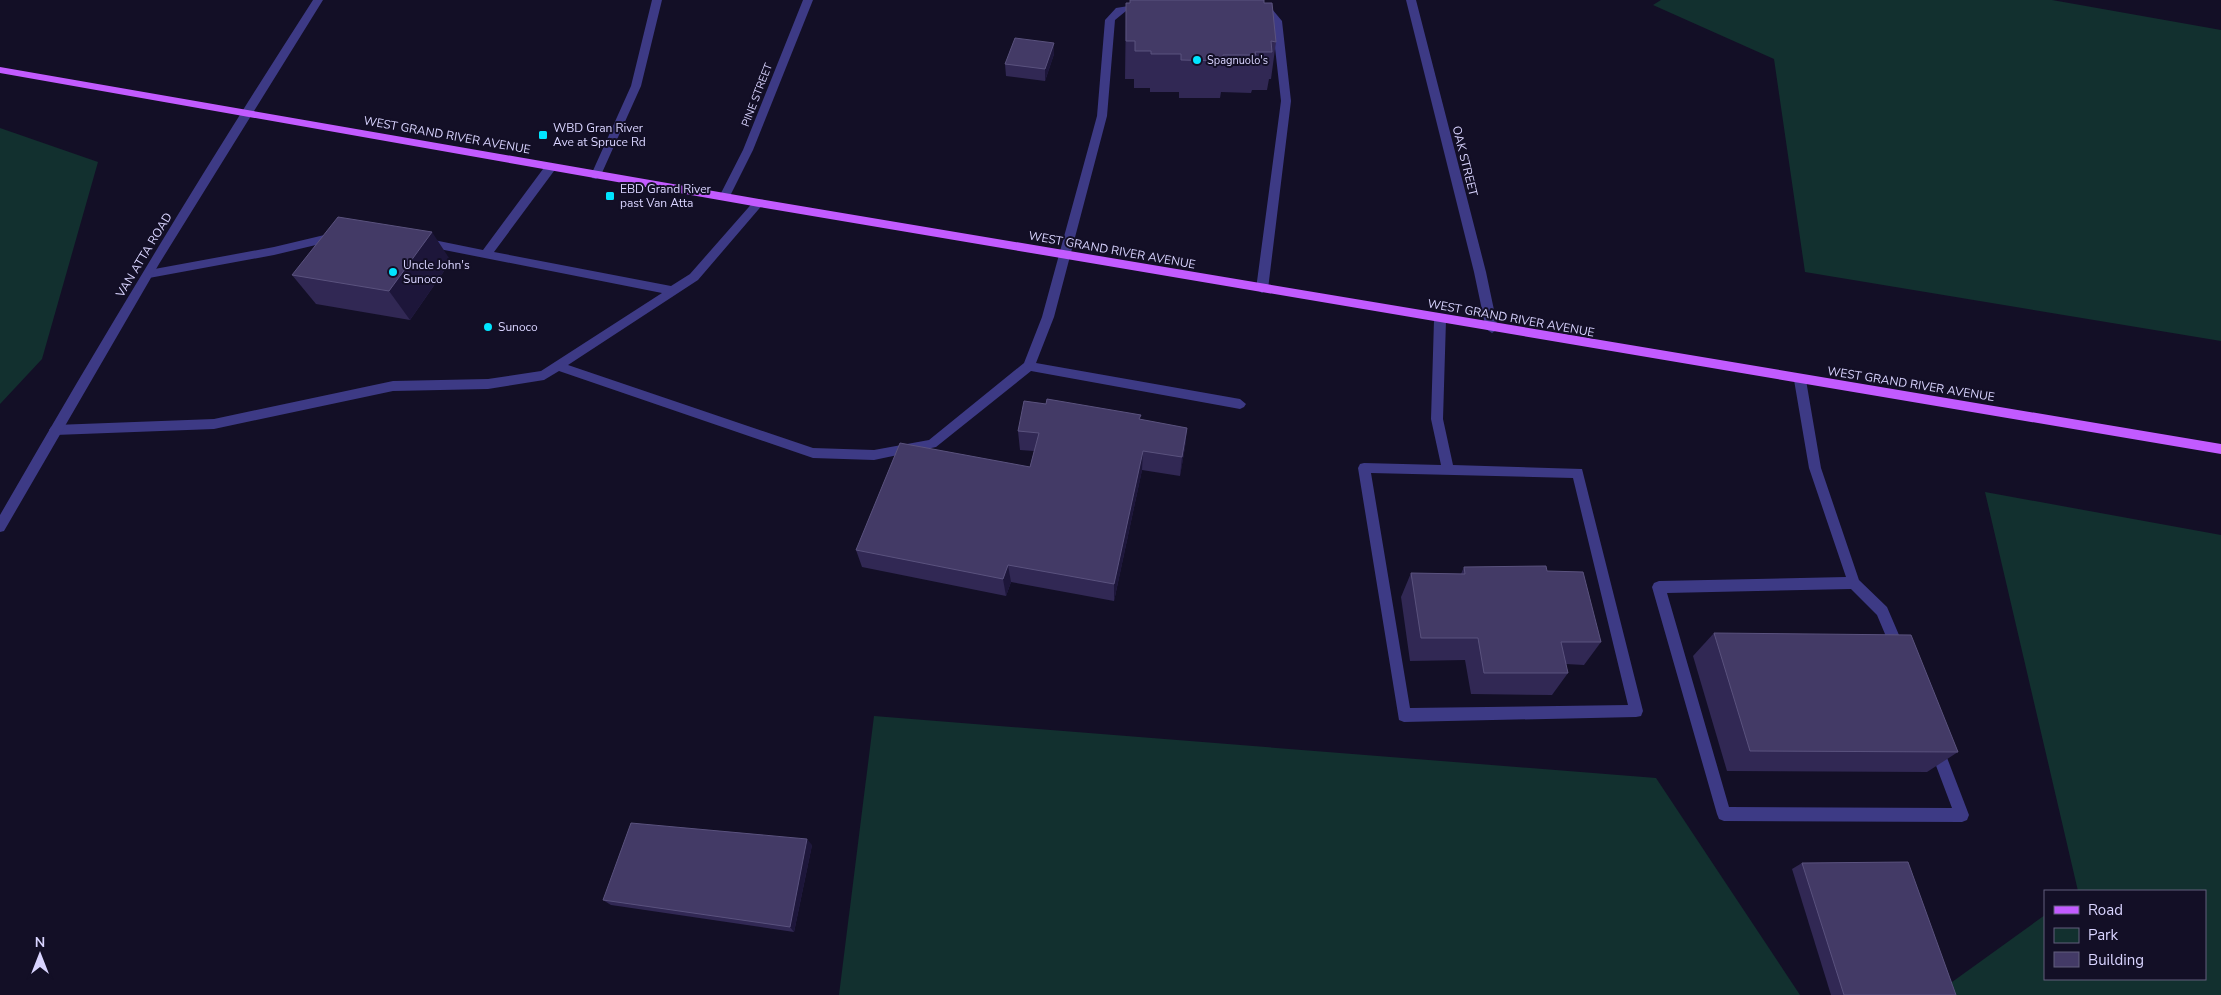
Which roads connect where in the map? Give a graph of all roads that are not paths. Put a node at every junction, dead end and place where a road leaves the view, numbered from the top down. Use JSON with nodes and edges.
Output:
{"nodes":[{"id":1,"x":318,"y":0,"type":"edge"},
{"id":2,"x":657,"y":0,"type":"edge"},
{"id":3,"x":808,"y":0,"type":"edge"},
{"id":4,"x":1411,"y":0,"type":"edge"},
{"id":5,"x":1249,"y":6,"type":"edge"},
{"id":6,"x":1156,"y":7,"type":"edge"},
{"id":7,"x":0,"y":70,"type":"edge"},
{"id":8,"x":246,"y":114,"type":"junction"},
{"id":9,"x":550,"y":168,"type":"junction"},
{"id":10,"x":596,"y":176,"type":"junction"},
{"id":11,"x":724,"y":197,"type":"junction"},
{"id":12,"x":758,"y":203,"type":"junction"},
{"id":13,"x":352,"y":235,"type":"edge"},
{"id":14,"x":408,"y":239,"type":"edge"},
{"id":15,"x":486,"y":254,"type":"junction"},
{"id":16,"x":1064,"y":256,"type":"junction"},
{"id":17,"x":149,"y":274,"type":"junction"},
{"id":18,"x":1262,"y":289,"type":"junction"},
{"id":19,"x":674,"y":291,"type":"junction"},
{"id":20,"x":1440,"y":320,"type":"junction"},
{"id":21,"x":1492,"y":328,"type":"junction"},
{"id":22,"x":557,"y":366,"type":"junction"},
{"id":23,"x":1029,"y":366,"type":"junction"},
{"id":24,"x":1800,"y":380,"type":"junction"},
{"id":25,"x":1240,"y":404,"type":"dead end"},
{"id":26,"x":55,"y":430,"type":"junction"},
{"id":27,"x":2221,"y":450,"type":"edge"},
{"id":28,"x":1448,"y":470,"type":"junction"},
{"id":29,"x":0,"y":527,"type":"edge"},
{"id":30,"x":1854,"y":583,"type":"junction"},
{"id":31,"x":1904,"y":666,"type":"edge"},
{"id":32,"x":1930,"y":731,"type":"edge"}],
"edges":[{"from":1,"to":8,"type":"street","name":"VAN ATTA ROAD"},
{"from":2,"to":10,"type":"street"},
{"from":3,"to":11,"type":"street","name":"PINE STREET"},
{"from":4,"to":21,"type":"street","name":"OAK STREET"},
{"from":5,"to":18,"type":"street"},
{"from":6,"to":16,"type":"street"},
{"from":7,"to":8,"type":"main road","name":"WEST GRAND RIVER AVENUE"},
{"from":8,"to":9,"type":"main road","name":"WEST GRAND RIVER AVENUE"},
{"from":8,"to":17,"type":"street","name":"VAN ATTA ROAD"},
{"from":9,"to":10,"type":"main road","name":"WEST GRAND RIVER AVENUE"},
{"from":9,"to":15,"type":"street"},
{"from":10,"to":11,"type":"main road","name":"WEST GRAND RIVER AVENUE"},
{"from":11,"to":12,"type":"main road","name":"WEST GRAND RIVER AVENUE"},
{"from":12,"to":16,"type":"main road","name":"WEST GRAND RIVER AVENUE"},
{"from":12,"to":19,"type":"street"},
{"from":13,"to":17,"type":"street"},
{"from":14,"to":15,"type":"street"},
{"from":15,"to":19,"type":"street"},
{"from":16,"to":18,"type":"main road","name":"WEST GRAND RIVER AVENUE"},
{"from":16,"to":23,"type":"street"},
{"from":17,"to":26,"type":"street","name":"VAN ATTA ROAD"},
{"from":18,"to":20,"type":"main road","name":"WEST GRAND RIVER AVENUE"},
{"from":19,"to":22,"type":"street"},
{"from":20,"to":21,"type":"main road","name":"WEST GRAND RIVER AVENUE"},
{"from":20,"to":28,"type":"street"},
{"from":21,"to":24,"type":"main road","name":"WEST GRAND RIVER AVENUE"},
{"from":22,"to":23,"type":"street"},
{"from":22,"to":26,"type":"street"},
{"from":23,"to":25,"type":"street"},
{"from":24,"to":27,"type":"main road","name":"WEST GRAND RIVER AVENUE"},
{"from":24,"to":30,"type":"street"},
{"from":26,"to":29,"type":"street","name":"VAN ATTA ROAD"},
{"from":28,"to":28,"type":"street"},
{"from":30,"to":31,"type":"street"},
{"from":30,"to":32,"type":"street"}]}
